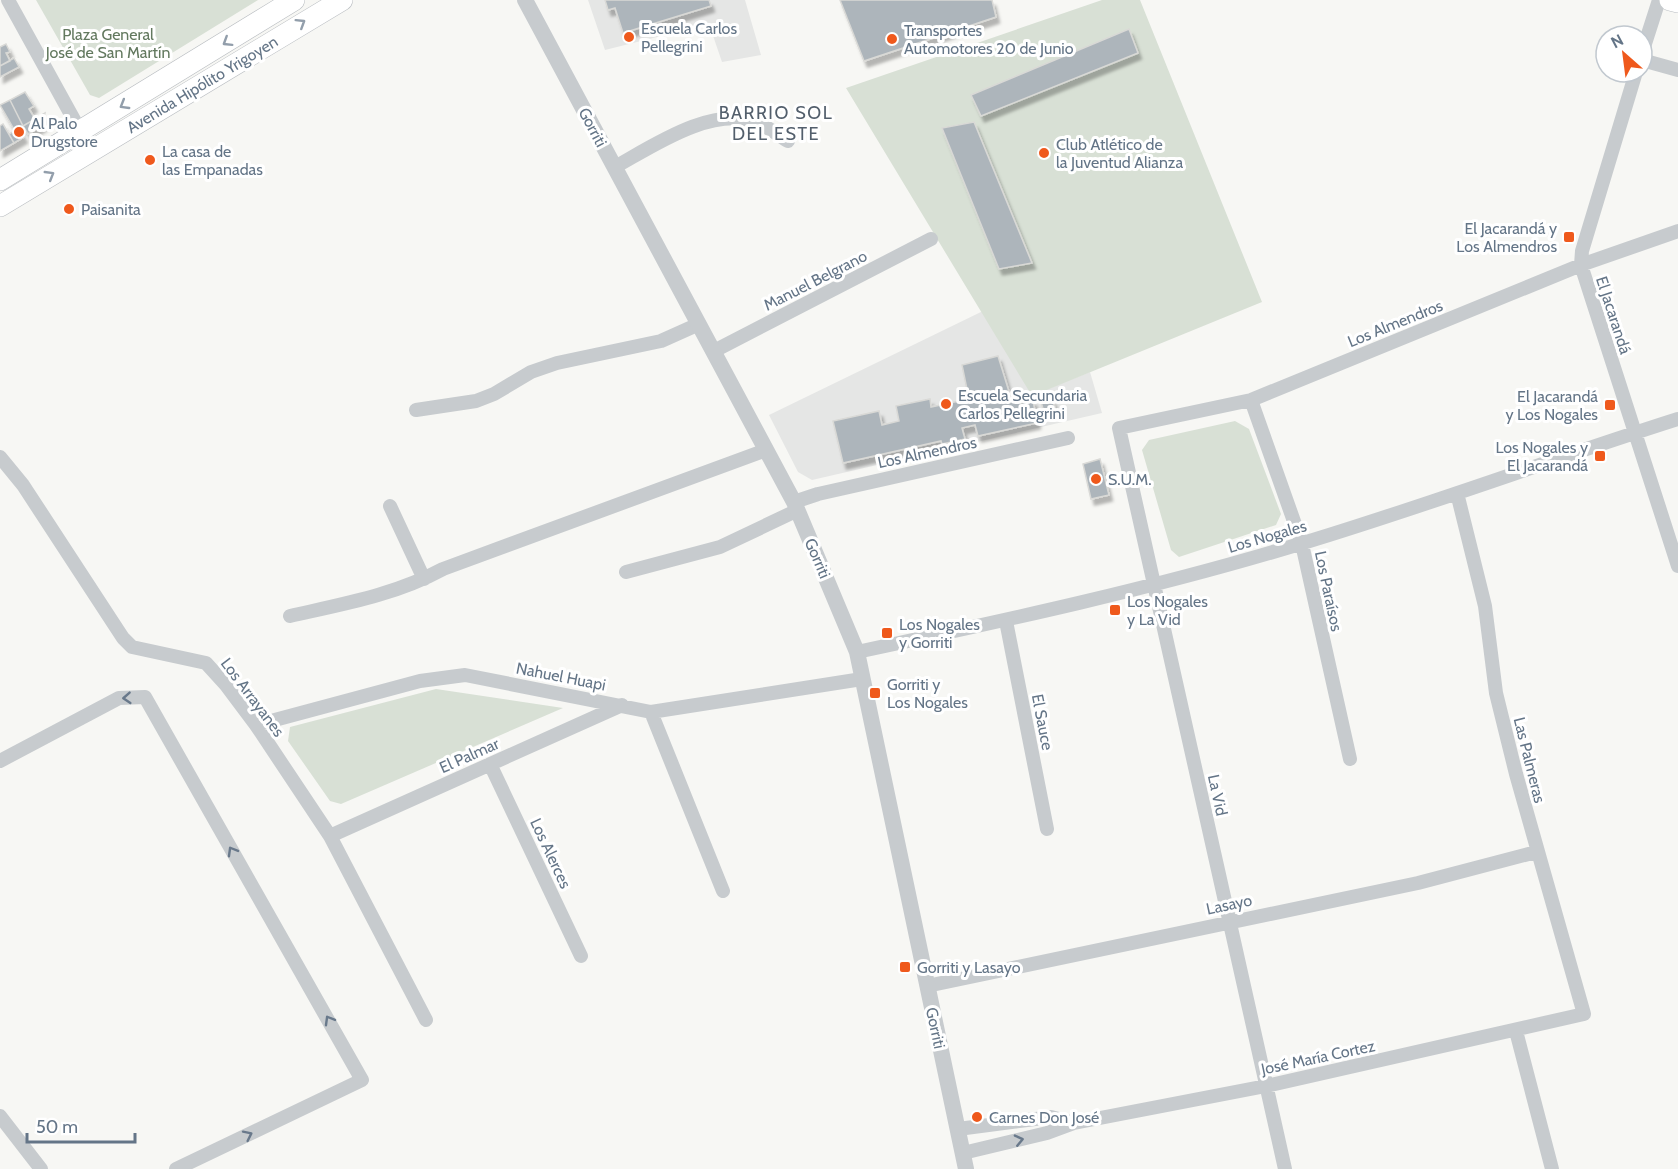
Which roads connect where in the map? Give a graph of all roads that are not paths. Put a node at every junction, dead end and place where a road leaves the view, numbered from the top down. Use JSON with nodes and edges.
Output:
{"nodes":[{"id":1,"x":8,"y":0,"type":"edge"},
{"id":2,"x":294,"y":0,"type":"edge"},
{"id":3,"x":525,"y":0,"type":"edge"},
{"id":4,"x":1659,"y":0,"type":"edge"},
{"id":5,"x":1670,"y":0,"type":"edge"},
{"id":6,"x":337,"y":1,"type":"edge"},
{"id":7,"x":1678,"y":2,"type":"edge"},
{"id":8,"x":1651,"y":24,"type":"edge"},
{"id":9,"x":1654,"y":63,"type":"edge"},
{"id":10,"x":1678,"y":70,"type":"edge"},
{"id":11,"x":1632,"y":84,"type":"edge"},
{"id":12,"x":80,"y":131,"type":"junction"},
{"id":13,"x":788,"y":141,"type":"dead end"},
{"id":14,"x":91,"y":151,"type":"junction"},
{"id":15,"x":615,"y":167,"type":"junction"},
{"id":16,"x":0,"y":180,"type":"edge"},
{"id":17,"x":0,"y":206,"type":"edge"},
{"id":18,"x":1678,"y":231,"type":"edge"},
{"id":19,"x":932,"y":239,"type":"dead end"},
{"id":20,"x":1581,"y":265,"type":"junction"},
{"id":21,"x":699,"y":324,"type":"junction"},
{"id":22,"x":714,"y":351,"type":"junction"},
{"id":23,"x":1251,"y":400,"type":"junction"},
{"id":24,"x":416,"y":410,"type":"dead end"},
{"id":25,"x":1678,"y":419,"type":"edge"},
{"id":26,"x":1119,"y":428,"type":"joint"},
{"id":27,"x":1634,"y":433,"type":"junction"},
{"id":28,"x":1068,"y":438,"type":"dead end"},
{"id":29,"x":766,"y":450,"type":"junction"},
{"id":30,"x":0,"y":457,"type":"edge"},
{"id":31,"x":1457,"y":493,"type":"junction"},
{"id":32,"x":390,"y":506,"type":"dead end"},
{"id":33,"x":796,"y":506,"type":"junction"},
{"id":34,"x":1302,"y":544,"type":"junction"},
{"id":35,"x":1678,"y":566,"type":"edge"},
{"id":36,"x":626,"y":572,"type":"dead end"},
{"id":37,"x":424,"y":579,"type":"junction"},
{"id":38,"x":1156,"y":586,"type":"junction"},
{"id":39,"x":290,"y":616,"type":"dead end"},
{"id":40,"x":1006,"y":621,"type":"junction"},
{"id":41,"x":857,"y":652,"type":"junction"},
{"id":42,"x":862,"y":679,"type":"junction"},
{"id":43,"x":622,"y":705,"type":"junction"},
{"id":44,"x":651,"y":712,"type":"junction"},
{"id":45,"x":256,"y":725,"type":"junction"},
{"id":46,"x":1350,"y":759,"type":"dead end"},
{"id":47,"x":0,"y":761,"type":"edge"},
{"id":48,"x":490,"y":764,"type":"junction"},
{"id":49,"x":1047,"y":829,"type":"dead end"},
{"id":50,"x":330,"y":836,"type":"junction"},
{"id":51,"x":1536,"y":852,"type":"junction"},
{"id":52,"x":723,"y":891,"type":"dead end"},
{"id":53,"x":1229,"y":920,"type":"junction"},
{"id":54,"x":581,"y":957,"type":"dead end"},
{"id":55,"x":927,"y":986,"type":"junction"},
{"id":56,"x":1568,"y":1019,"type":"joint"},
{"id":57,"x":426,"y":1020,"type":"dead end"},
{"id":58,"x":1516,"y":1031,"type":"junction"},
{"id":59,"x":1266,"y":1086,"type":"junction"},
{"id":60,"x":0,"y":1116,"type":"edge"},
{"id":61,"x":1074,"y":1123,"type":"junction"},
{"id":62,"x":958,"y":1129,"type":"junction"},
{"id":63,"x":964,"y":1161,"type":"edge"},
{"id":64,"x":41,"y":1169,"type":"edge"},
{"id":65,"x":177,"y":1169,"type":"edge"},
{"id":66,"x":1285,"y":1169,"type":"edge"},
{"id":67,"x":1552,"y":1169,"type":"edge"}],
"edges":[{"from":1,"to":12,"type":"street"},
{"from":2,"to":12,"type":"main road","name":"Avenida Hipólito Yrigoyen","one_way":true},
{"from":3,"to":15,"type":"street","name":"Gorriti"},
{"from":4,"to":8,"type":"street"},
{"from":5,"to":7,"type":"main road"},
{"from":14,"to":6,"type":"main road","name":"Avenida Hipólito Yrigoyen","one_way":true},
{"from":9,"to":10,"type":"street"},
{"from":11,"to":20,"type":"street","name":"El Jacarandá"},
{"from":12,"to":14,"type":"street"},
{"from":12,"to":16,"type":"main road","name":"Avenida Hipólito Yrigoyen"},
{"from":13,"to":15,"type":"street"},
{"from":17,"to":14,"type":"main road","name":"Avenida Hipólito Yrigoyen","one_way":true},
{"from":15,"to":21,"type":"street","name":"Gorriti"},
{"from":18,"to":20,"type":"street","name":"Los Almendros"},
{"from":19,"to":22,"type":"street","name":"Manuel Belgrano"},
{"from":20,"to":23,"type":"street","name":"Los Almendros"},
{"from":20,"to":27,"type":"street","name":"El Jacarandá"},
{"from":21,"to":22,"type":"street","name":"Gorriti"},
{"from":21,"to":24,"type":"street"},
{"from":22,"to":29,"type":"street","name":"Gorriti"},
{"from":23,"to":26,"type":"street","name":"Los Almendros"},
{"from":23,"to":34,"type":"street","name":"Los Paraísos"},
{"from":25,"to":27,"type":"street","name":"Los Nogales"},
{"from":26,"to":38,"type":"street","name":"La Vid"},
{"from":27,"to":31,"type":"street","name":"Los Nogales"},
{"from":27,"to":35,"type":"street","name":"El Jacarandá"},
{"from":28,"to":33,"type":"street","name":"Los Almendros"},
{"from":29,"to":33,"type":"street","name":"Gorriti"},
{"from":29,"to":37,"type":"street"},
{"from":30,"to":45,"type":"street","name":"Los Arrayanes"},
{"from":31,"to":34,"type":"street","name":"Los Nogales"},
{"from":31,"to":51,"type":"street","name":"Las Palmeras"},
{"from":32,"to":37,"type":"street"},
{"from":33,"to":36,"type":"street","name":"Los Almendros"},
{"from":33,"to":41,"type":"street","name":"Gorriti"},
{"from":34,"to":38,"type":"street","name":"Los Nogales"},
{"from":34,"to":46,"type":"street","name":"Los Paraísos"},
{"from":37,"to":39,"type":"street"},
{"from":38,"to":40,"type":"street","name":"Los Nogales"},
{"from":38,"to":53,"type":"street","name":"La Vid"},
{"from":40,"to":41,"type":"street","name":"Los Nogales"},
{"from":40,"to":49,"type":"street","name":"El Sauce"},
{"from":41,"to":42,"type":"street","name":"Gorriti"},
{"from":42,"to":44,"type":"street","name":"Nahuel Huapi"},
{"from":42,"to":55,"type":"street","name":"Gorriti"},
{"from":43,"to":44,"type":"street","name":"Nahuel Huapi"},
{"from":43,"to":45,"type":"street","name":"Nahuel Huapi"},
{"from":43,"to":48,"type":"street","name":"El Palmar"},
{"from":44,"to":52,"type":"street"},
{"from":45,"to":50,"type":"street","name":"Los Arrayanes"},
{"from":65,"to":47,"type":"street","one_way":true},
{"from":48,"to":50,"type":"street","name":"El Palmar"},
{"from":48,"to":54,"type":"street","name":"Los Alerces"},
{"from":50,"to":57,"type":"street","name":"Los Arrayanes"},
{"from":51,"to":53,"type":"street","name":"Lasayo"},
{"from":51,"to":56,"type":"street","name":"Las Palmeras"},
{"from":53,"to":55,"type":"street","name":"Lasayo"},
{"from":53,"to":59,"type":"street","name":"La Vid"},
{"from":55,"to":62,"type":"street","name":"Gorriti"},
{"from":56,"to":58,"type":"street","name":"José María Cortez"},
{"from":58,"to":59,"type":"street","name":"José María Cortez"},
{"from":58,"to":67,"type":"street"},
{"from":59,"to":61,"type":"street","name":"José María Cortez"},
{"from":59,"to":66,"type":"street","name":"La Vid"},
{"from":60,"to":64,"type":"street"},
{"from":61,"to":62,"type":"street","name":"José María Cortez"},
{"from":63,"to":61,"type":"street","name":"José María Cortez","one_way":true},
{"from":62,"to":63,"type":"street","name":"Gorriti"}]}
